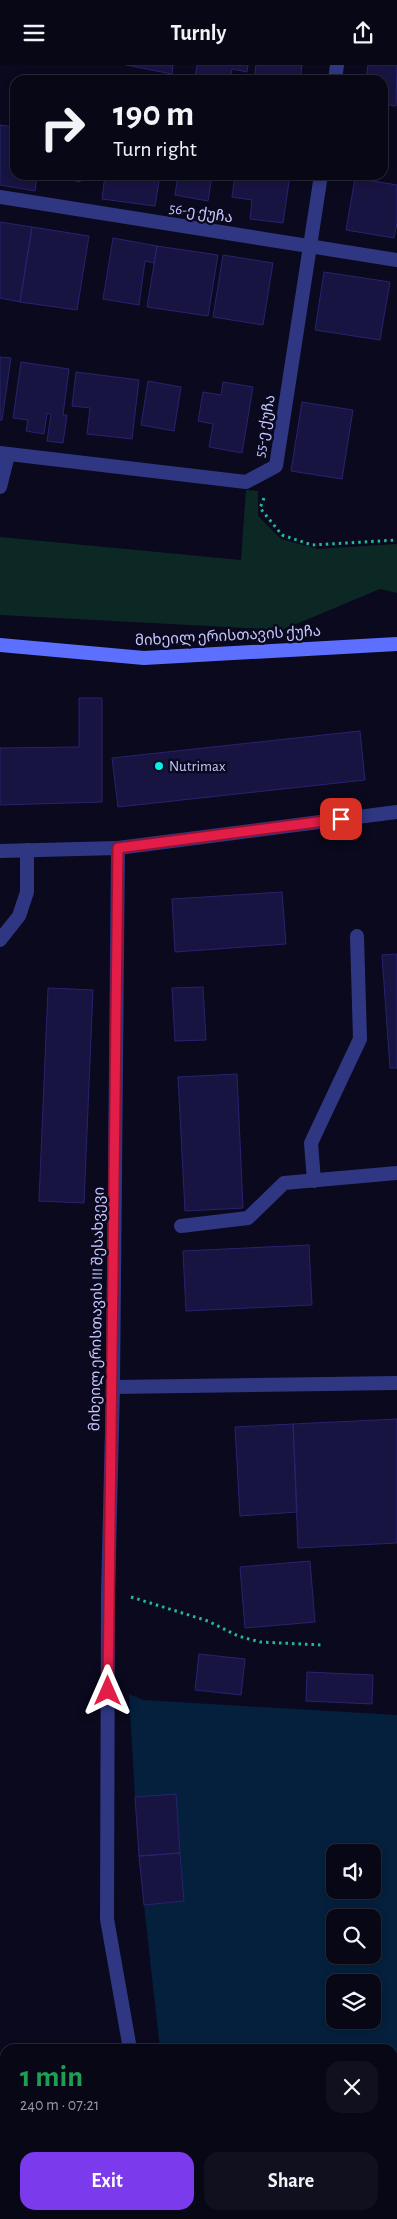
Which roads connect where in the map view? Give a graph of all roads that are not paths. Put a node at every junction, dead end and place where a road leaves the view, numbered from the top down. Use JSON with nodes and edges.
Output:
{"nodes":[{"id":1,"x":319,"y":180,"type":"edge"},
{"id":2,"x":0,"y":197,"type":"edge"},
{"id":3,"x":310,"y":246,"type":"junction"},
{"id":4,"x":397,"y":260,"type":"edge"},
{"id":5,"x":4,"y":454,"type":"edge"},
{"id":6,"x":0,"y":487,"type":"edge"},
{"id":7,"x":397,"y":644,"type":"edge"},
{"id":8,"x":0,"y":645,"type":"edge"},
{"id":9,"x":397,"y":812,"type":"edge"},
{"id":10,"x":118,"y":848,"type":"junction"},
{"id":11,"x":27,"y":850,"type":"junction"},
{"id":12,"x":0,"y":851,"type":"edge"},
{"id":13,"x":357,"y":936,"type":"dead end"},
{"id":14,"x":0,"y":940,"type":"edge"},
{"id":15,"x":397,"y":1173,"type":"edge"},
{"id":16,"x":314,"y":1181,"type":"junction"},
{"id":17,"x":181,"y":1226,"type":"dead end"},
{"id":18,"x":397,"y":1383,"type":"edge"},
{"id":19,"x":113,"y":1387,"type":"junction"},
{"id":20,"x":129,"y":2044,"type":"edge"}],
"edges":[{"from":1,"to":3,"type":"street","name":"55-ე ქუჩა"},
{"from":2,"to":3,"type":"street","name":"56-ე ქუჩა"},
{"from":3,"to":4,"type":"street","name":"56-ე ქუჩა"},
{"from":3,"to":5,"type":"street","name":"55-ე ქუჩა"},
{"from":5,"to":6,"type":"street"},
{"from":7,"to":8,"type":"main road","name":"მიხეილ ერისთავის ქუჩა"},
{"from":9,"to":10,"type":"street"},
{"from":10,"to":11,"type":"street"},
{"from":10,"to":19,"type":"street","name":"მიხეილ ერისთავის III შესახვევი"},
{"from":11,"to":12,"type":"street"},
{"from":11,"to":14,"type":"street"},
{"from":13,"to":16,"type":"street"},
{"from":15,"to":16,"type":"street"},
{"from":16,"to":17,"type":"street"},
{"from":18,"to":19,"type":"street"},
{"from":19,"to":20,"type":"street","name":"მიხეილ ერისთავის III შესახვევი"}]}
